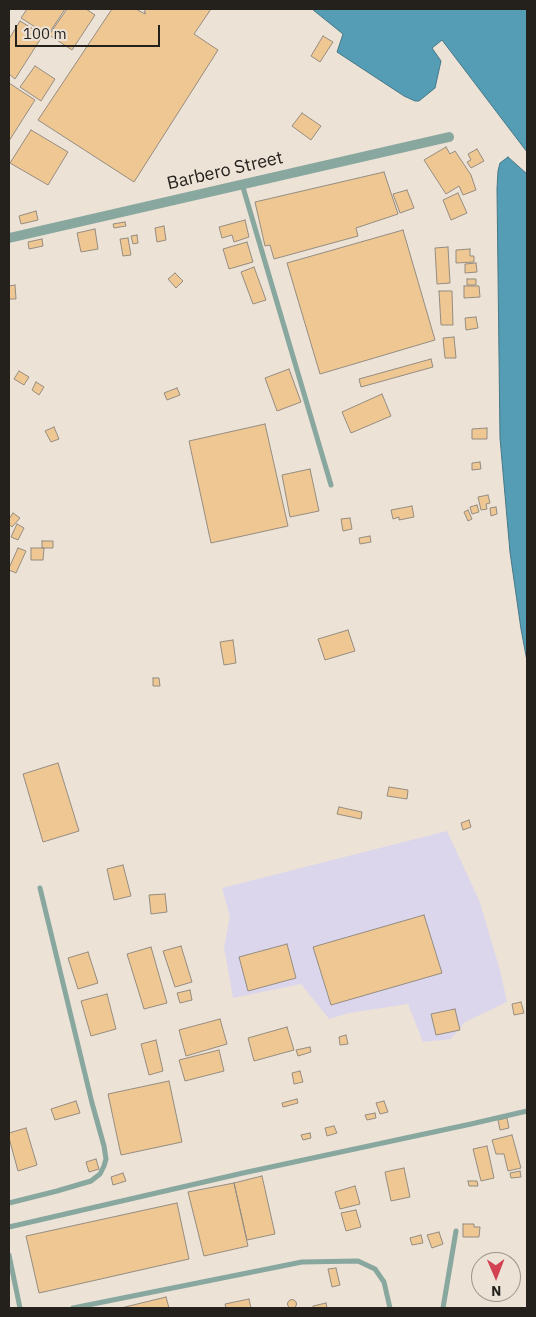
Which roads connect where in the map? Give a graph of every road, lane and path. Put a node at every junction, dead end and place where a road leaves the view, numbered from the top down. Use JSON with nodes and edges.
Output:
{"nodes":[{"id":1,"x":448,"y":137,"type":"dead end"},
{"id":2,"x":242,"y":184,"type":"junction"},
{"id":3,"x":9,"y":238,"type":"edge"},
{"id":4,"x":331,"y":485,"type":"dead end"},
{"id":5,"x":40,"y":888,"type":"dead end"},
{"id":6,"x":527,"y":1111,"type":"edge"},
{"id":7,"x":9,"y":1203,"type":"edge"},
{"id":8,"x":9,"y":1228,"type":"edge"},
{"id":9,"x":456,"y":1231,"type":"dead end"},
{"id":10,"x":9,"y":1255,"type":"edge"},
{"id":11,"x":20,"y":1308,"type":"edge"},
{"id":12,"x":73,"y":1308,"type":"edge"},
{"id":13,"x":390,"y":1308,"type":"edge"},
{"id":14,"x":443,"y":1308,"type":"edge"}],
"edges":[{"from":1,"to":2,"type":"street","name":"Barbero Street"},
{"from":2,"to":3,"type":"street","name":"Barbero Street"},
{"from":2,"to":4,"type":"lane"},
{"from":5,"to":7,"type":"lane"},
{"from":6,"to":8,"type":"lane"},
{"from":9,"to":14,"type":"lane"},
{"from":10,"to":11,"type":"lane"},
{"from":12,"to":13,"type":"lane"}]}
